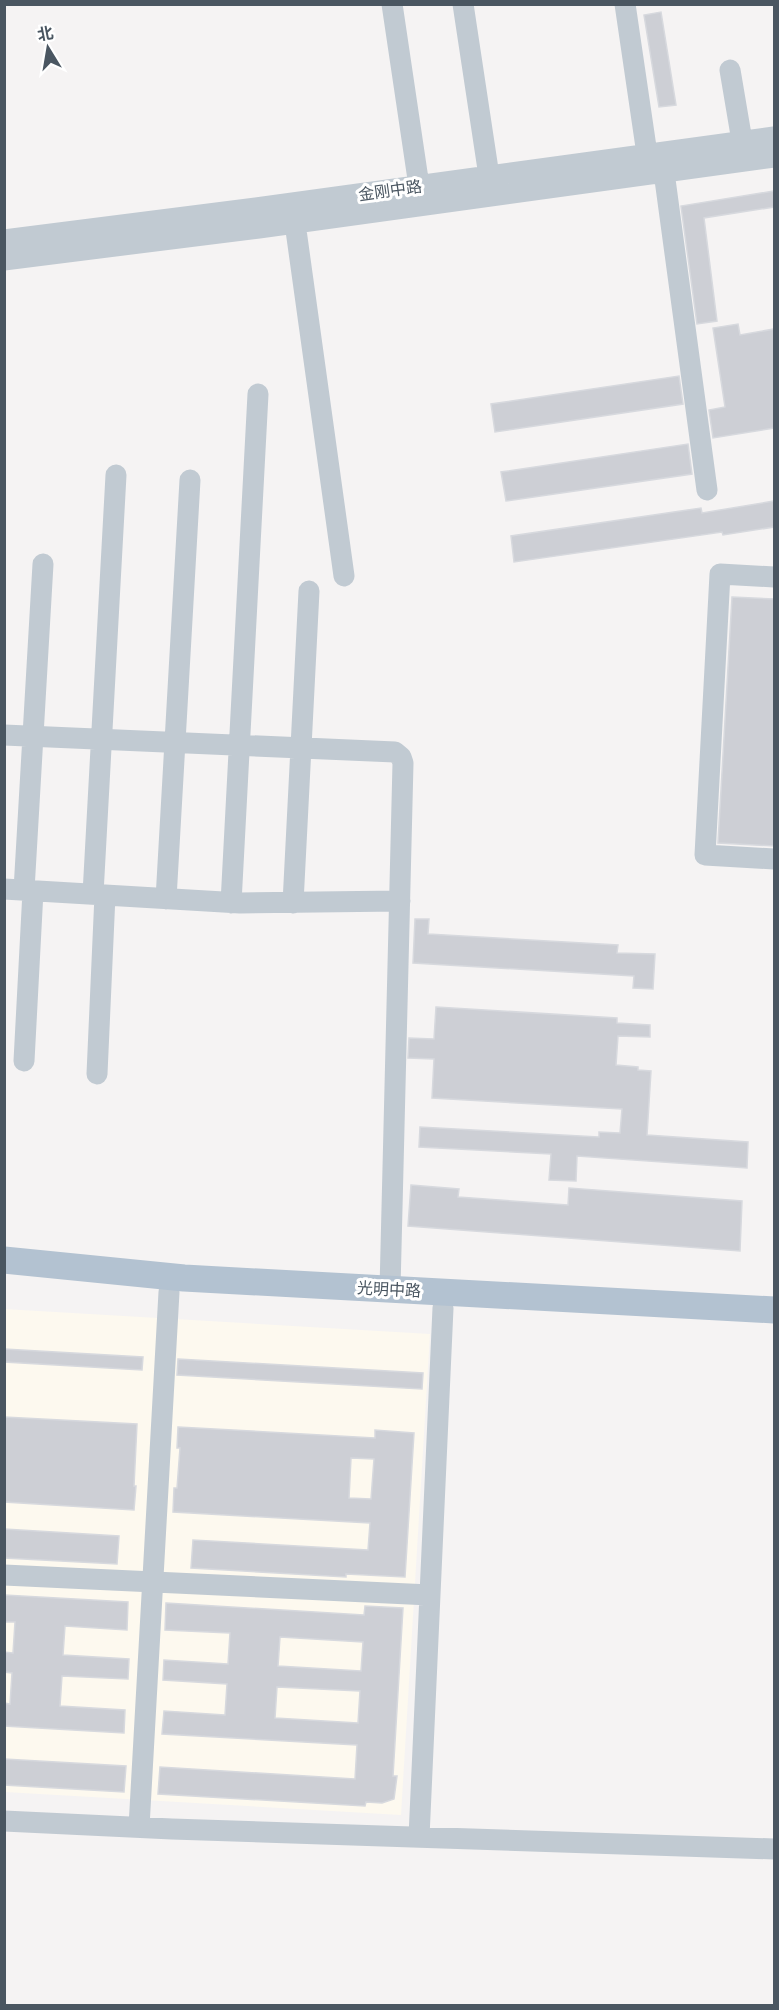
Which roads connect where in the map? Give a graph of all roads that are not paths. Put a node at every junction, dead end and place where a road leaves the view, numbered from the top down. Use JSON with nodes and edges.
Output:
{"nodes":[{"id":1,"x":392,"y":4,"type":"edge"},
{"id":2,"x":463,"y":4,"type":"edge"},
{"id":3,"x":625,"y":4,"type":"edge"},
{"id":4,"x":730,"y":70,"type":"dead end"},
{"id":5,"x":774,"y":137,"type":"edge"},
{"id":6,"x":742,"y":141,"type":"junction"},
{"id":7,"x":647,"y":154,"type":"junction"},
{"id":8,"x":774,"y":157,"type":"edge"},
{"id":9,"x":664,"y":172,"type":"junction"},
{"id":10,"x":489,"y":176,"type":"junction"},
{"id":11,"x":419,"y":186,"type":"junction"},
{"id":12,"x":295,"y":223,"type":"junction"},
{"id":13,"x":4,"y":240,"type":"edge"},
{"id":14,"x":4,"y":260,"type":"edge"},
{"id":15,"x":258,"y":394,"type":"dead end"},
{"id":16,"x":116,"y":476,"type":"dead end"},
{"id":17,"x":190,"y":480,"type":"dead end"},
{"id":18,"x":707,"y":490,"type":"dead end"},
{"id":19,"x":43,"y":564,"type":"dead end"},
{"id":20,"x":344,"y":576,"type":"dead end"},
{"id":21,"x":774,"y":577,"type":"edge"},
{"id":22,"x":309,"y":591,"type":"dead end"},
{"id":23,"x":4,"y":735,"type":"edge"},
{"id":24,"x":33,"y":738,"type":"junction"},
{"id":25,"x":102,"y":741,"type":"junction"},
{"id":26,"x":175,"y":743,"type":"junction"},
{"id":27,"x":239,"y":746,"type":"junction"},
{"id":28,"x":301,"y":748,"type":"junction"},
{"id":29,"x":774,"y":859,"type":"edge"},
{"id":30,"x":21,"y":890,"type":"edge"},
{"id":31,"x":99,"y":895,"type":"junction"},
{"id":32,"x":166,"y":899,"type":"junction"},
{"id":33,"x":400,"y":901,"type":"junction"},
{"id":34,"x":231,"y":903,"type":"junction"},
{"id":35,"x":292,"y":903,"type":"junction"},
{"id":36,"x":24,"y":1061,"type":"dead end"},
{"id":37,"x":97,"y":1074,"type":"dead end"},
{"id":38,"x":4,"y":1260,"type":"edge"},
{"id":39,"x":4,"y":1276,"type":"edge"},
{"id":40,"x":390,"y":1289,"type":"junction"},
{"id":41,"x":170,"y":1292,"type":"junction"},
{"id":42,"x":443,"y":1308,"type":"junction"},
{"id":43,"x":774,"y":1310,"type":"edge"},
{"id":44,"x":774,"y":1326,"type":"edge"},
{"id":45,"x":4,"y":1575,"type":"edge"},
{"id":46,"x":153,"y":1582,"type":"junction"},
{"id":47,"x":430,"y":1595,"type":"junction"},
{"id":48,"x":4,"y":1821,"type":"edge"},
{"id":49,"x":139,"y":1827,"type":"junction"},
{"id":50,"x":419,"y":1837,"type":"junction"},
{"id":51,"x":774,"y":1849,"type":"edge"}],
"edges":[{"from":1,"to":11,"type":"street"},
{"from":2,"to":10,"type":"street"},
{"from":3,"to":7,"type":"street"},
{"from":4,"to":6,"type":"street"},
{"from":5,"to":6,"type":"street","name":"金刚中路"},
{"from":6,"to":7,"type":"street","name":"金刚中路"},
{"from":7,"to":10,"type":"street","name":"金刚中路"},
{"from":8,"to":9,"type":"street","name":"金刚中路"},
{"from":9,"to":12,"type":"street","name":"金刚中路"},
{"from":9,"to":18,"type":"street"},
{"from":10,"to":11,"type":"street","name":"金刚中路"},
{"from":11,"to":13,"type":"street","name":"金刚中路"},
{"from":12,"to":14,"type":"street","name":"金刚中路"},
{"from":12,"to":20,"type":"street"},
{"from":15,"to":27,"type":"street"},
{"from":16,"to":25,"type":"street"},
{"from":17,"to":26,"type":"street"},
{"from":19,"to":24,"type":"street"},
{"from":21,"to":29,"type":"street"},
{"from":22,"to":28,"type":"street"},
{"from":23,"to":24,"type":"street"},
{"from":24,"to":25,"type":"street"},
{"from":24,"to":30,"type":"street"},
{"from":25,"to":26,"type":"street"},
{"from":25,"to":31,"type":"street"},
{"from":26,"to":27,"type":"street"},
{"from":26,"to":32,"type":"street"},
{"from":27,"to":28,"type":"street"},
{"from":27,"to":34,"type":"street"},
{"from":28,"to":33,"type":"street"},
{"from":28,"to":35,"type":"street"},
{"from":30,"to":31,"type":"street"},
{"from":30,"to":36,"type":"street"},
{"from":31,"to":32,"type":"street"},
{"from":31,"to":37,"type":"street"},
{"from":32,"to":34,"type":"street"},
{"from":33,"to":35,"type":"street"},
{"from":33,"to":40,"type":"street"},
{"from":34,"to":35,"type":"street"},
{"from":38,"to":40,"type":"main road","name":"光明中路"},
{"from":39,"to":41,"type":"main road","name":"光明中路"},
{"from":40,"to":43,"type":"main road","name":"光明中路"},
{"from":41,"to":42,"type":"main road","name":"光明中路"},
{"from":41,"to":46,"type":"street"},
{"from":42,"to":44,"type":"main road","name":"光明中路"},
{"from":42,"to":47,"type":"street"},
{"from":45,"to":46,"type":"street"},
{"from":46,"to":47,"type":"street"},
{"from":46,"to":49,"type":"street"},
{"from":47,"to":50,"type":"street"},
{"from":48,"to":49,"type":"street"},
{"from":49,"to":50,"type":"street"},
{"from":50,"to":51,"type":"street"}]}
